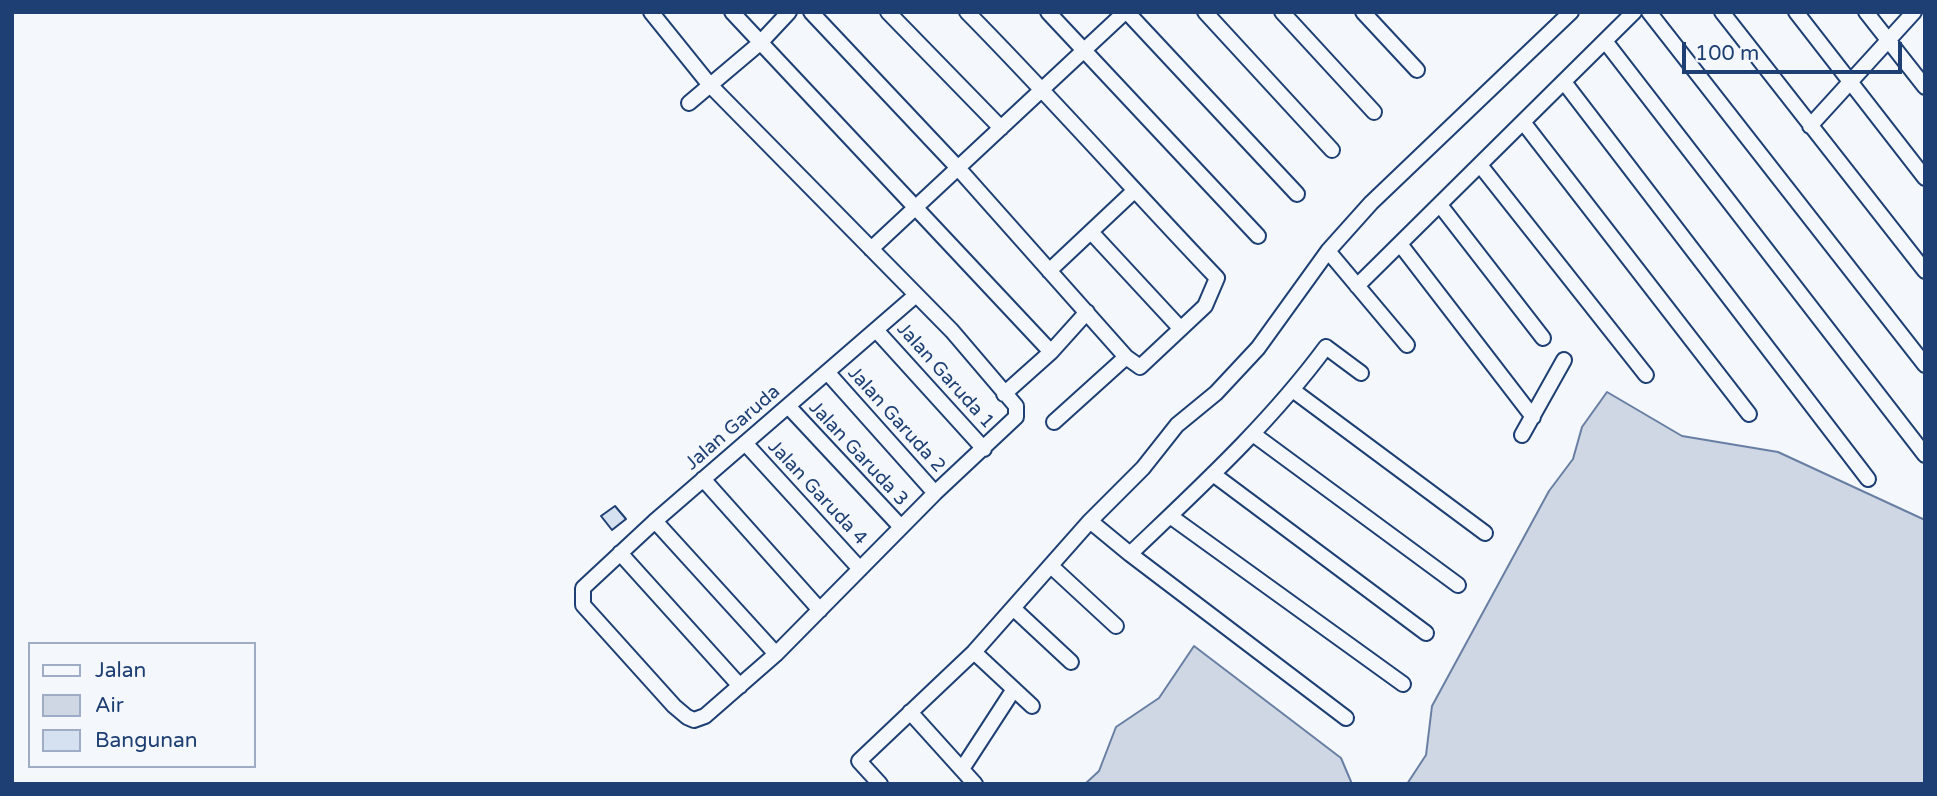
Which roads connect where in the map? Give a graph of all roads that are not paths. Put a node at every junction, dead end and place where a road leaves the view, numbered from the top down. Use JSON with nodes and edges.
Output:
{"nodes":[{"id":1,"x":651,"y":12,"type":"edge"},
{"id":2,"x":732,"y":12,"type":"edge"},
{"id":3,"x":789,"y":12,"type":"edge"},
{"id":4,"x":811,"y":12,"type":"edge"},
{"id":5,"x":888,"y":12,"type":"edge"},
{"id":6,"x":967,"y":12,"type":"edge"},
{"id":7,"x":1048,"y":12,"type":"edge"},
{"id":8,"x":1126,"y":12,"type":"edge"},
{"id":9,"x":1205,"y":12,"type":"edge"},
{"id":10,"x":1282,"y":12,"type":"edge"},
{"id":11,"x":1363,"y":12,"type":"edge"},
{"id":12,"x":1570,"y":12,"type":"edge"},
{"id":13,"x":1634,"y":12,"type":"edge"},
{"id":14,"x":1649,"y":12,"type":"edge"},
{"id":15,"x":1722,"y":12,"type":"edge"},
{"id":16,"x":1796,"y":12,"type":"edge"},
{"id":17,"x":1866,"y":12,"type":"edge"},
{"id":18,"x":1914,"y":12,"type":"edge"},
{"id":19,"x":1605,"y":41,"type":"junction"},
{"id":20,"x":1887,"y":41,"type":"junction"},
{"id":21,"x":760,"y":43,"type":"junction"},
{"id":22,"x":1085,"y":50,"type":"junction"},
{"id":23,"x":1417,"y":70,"type":"dead end"},
{"id":24,"x":1564,"y":82,"type":"junction"},
{"id":25,"x":1850,"y":82,"type":"junction"},
{"id":26,"x":709,"y":84,"type":"junction"},
{"id":27,"x":1925,"y":87,"type":"edge"},
{"id":28,"x":1043,"y":89,"type":"junction"},
{"id":29,"x":689,"y":103,"type":"dead end"},
{"id":30,"x":1374,"y":112,"type":"dead end"},
{"id":31,"x":1523,"y":122,"type":"junction"},
{"id":32,"x":1810,"y":126,"type":"junction"},
{"id":33,"x":1001,"y":128,"type":"junction"},
{"id":34,"x":1332,"y":150,"type":"dead end"},
{"id":35,"x":1480,"y":165,"type":"junction"},
{"id":36,"x":958,"y":168,"type":"junction"},
{"id":37,"x":1925,"y":178,"type":"edge"},
{"id":38,"x":1134,"y":191,"type":"junction"},
{"id":39,"x":1297,"y":194,"type":"dead end"},
{"id":40,"x":1440,"y":205,"type":"junction"},
{"id":41,"x":916,"y":208,"type":"junction"},
{"id":42,"x":1091,"y":232,"type":"junction"},
{"id":43,"x":1258,"y":236,"type":"dead end"},
{"id":44,"x":1400,"y":244,"type":"junction"},
{"id":45,"x":871,"y":249,"type":"junction"},
{"id":46,"x":1328,"y":251,"type":"junction"},
{"id":47,"x":1049,"y":271,"type":"junction"},
{"id":48,"x":1925,"y":271,"type":"edge"},
{"id":49,"x":1357,"y":286,"type":"junction"},
{"id":50,"x":916,"y":295,"type":"junction"},
{"id":51,"x":1087,"y":312,"type":"junction"},
{"id":52,"x":1180,"y":328,"type":"junction"},
{"id":53,"x":876,"y":330,"type":"junction"},
{"id":54,"x":1543,"y":338,"type":"dead end"},
{"id":55,"x":1407,"y":345,"type":"dead end"},
{"id":56,"x":1051,"y":352,"type":"junction"},
{"id":57,"x":1126,"y":357,"type":"junction"},
{"id":58,"x":1922,"y":359,"type":"edge"},
{"id":59,"x":1564,"y":360,"type":"dead end"},
{"id":60,"x":827,"y":372,"type":"junction"},
{"id":61,"x":1361,"y":373,"type":"dead end"},
{"id":62,"x":1646,"y":375,"type":"dead end"},
{"id":63,"x":1294,"y":391,"type":"junction"},
{"id":64,"x":1004,"y":394,"type":"junction"},
{"id":65,"x":788,"y":406,"type":"junction"},
{"id":66,"x":1749,"y":414,"type":"dead end"},
{"id":67,"x":1533,"y":417,"type":"junction"},
{"id":68,"x":1054,"y":422,"type":"dead end"},
{"id":69,"x":1253,"y":434,"type":"junction"},
{"id":70,"x":1522,"y":435,"type":"dead end"},
{"id":71,"x":745,"y":443,"type":"junction"},
{"id":72,"x":984,"y":449,"type":"junction"},
{"id":73,"x":1925,"y":455,"type":"edge"},
{"id":74,"x":1213,"y":474,"type":"junction"},
{"id":75,"x":703,"y":479,"type":"junction"},
{"id":76,"x":1868,"y":479,"type":"dead end"},
{"id":77,"x":935,"y":493,"type":"junction"},
{"id":78,"x":1170,"y":516,"type":"junction"},
{"id":79,"x":655,"y":521,"type":"junction"},
{"id":80,"x":1090,"y":521,"type":"junction"},
{"id":81,"x":901,"y":527,"type":"junction"},
{"id":82,"x":1485,"y":533,"type":"dead end"},
{"id":83,"x":620,"y":553,"type":"junction"},
{"id":84,"x":1130,"y":554,"type":"junction"},
{"id":85,"x":1051,"y":566,"type":"junction"},
{"id":86,"x":860,"y":569,"type":"junction"},
{"id":87,"x":1458,"y":585,"type":"dead end"},
{"id":88,"x":1013,"y":608,"type":"junction"},
{"id":89,"x":820,"y":610,"type":"junction"},
{"id":90,"x":1116,"y":626,"type":"dead end"},
{"id":91,"x":1426,"y":633,"type":"dead end"},
{"id":92,"x":974,"y":652,"type":"junction"},
{"id":93,"x":776,"y":654,"type":"junction"},
{"id":94,"x":1071,"y":662,"type":"dead end"},
{"id":95,"x":1404,"y":684,"type":"dead end"},
{"id":96,"x":740,"y":686,"type":"junction"},
{"id":97,"x":1014,"y":689,"type":"junction"},
{"id":98,"x":1032,"y":706,"type":"dead end"},
{"id":99,"x":911,"y":712,"type":"junction"},
{"id":100,"x":1346,"y":718,"type":"dead end"},
{"id":101,"x":962,"y":769,"type":"junction"},
{"id":102,"x":880,"y":784,"type":"edge"},
{"id":103,"x":975,"y":784,"type":"edge"}],
"edges":[{"from":1,"to":26,"type":"street"},
{"from":2,"to":21,"type":"street"},
{"from":3,"to":21,"type":"street"},
{"from":4,"to":36,"type":"street"},
{"from":5,"to":33,"type":"street"},
{"from":6,"to":28,"type":"street"},
{"from":7,"to":22,"type":"street"},
{"from":8,"to":22,"type":"street"},
{"from":8,"to":39,"type":"street"},
{"from":9,"to":34,"type":"street"},
{"from":10,"to":30,"type":"street"},
{"from":11,"to":23,"type":"street"},
{"from":12,"to":46,"type":"street"},
{"from":13,"to":19,"type":"street"},
{"from":14,"to":58,"type":"street"},
{"from":15,"to":32,"type":"street"},
{"from":16,"to":25,"type":"street"},
{"from":17,"to":20,"type":"street"},
{"from":18,"to":20,"type":"street"},
{"from":19,"to":24,"type":"street"},
{"from":19,"to":73,"type":"street"},
{"from":20,"to":25,"type":"street"},
{"from":20,"to":27,"type":"street"},
{"from":21,"to":26,"type":"street"},
{"from":21,"to":41,"type":"street"},
{"from":22,"to":28,"type":"street"},
{"from":22,"to":43,"type":"street"},
{"from":24,"to":31,"type":"street"},
{"from":24,"to":76,"type":"street"},
{"from":25,"to":32,"type":"street"},
{"from":25,"to":37,"type":"street"},
{"from":26,"to":29,"type":"street"},
{"from":26,"to":45,"type":"street"},
{"from":28,"to":33,"type":"street"},
{"from":28,"to":38,"type":"street"},
{"from":31,"to":35,"type":"street"},
{"from":31,"to":66,"type":"street"},
{"from":32,"to":48,"type":"street"},
{"from":33,"to":36,"type":"street"},
{"from":35,"to":40,"type":"street"},
{"from":35,"to":62,"type":"street"},
{"from":36,"to":41,"type":"street"},
{"from":36,"to":47,"type":"street"},
{"from":38,"to":42,"type":"street"},
{"from":38,"to":52,"type":"street"},
{"from":40,"to":44,"type":"street"},
{"from":40,"to":54,"type":"street"},
{"from":41,"to":45,"type":"street"},
{"from":41,"to":56,"type":"street"},
{"from":42,"to":47,"type":"street"},
{"from":42,"to":52,"type":"street"},
{"from":44,"to":49,"type":"street"},
{"from":44,"to":67,"type":"street"},
{"from":45,"to":50,"type":"street"},
{"from":46,"to":49,"type":"street"},
{"from":46,"to":80,"type":"street"},
{"from":47,"to":51,"type":"street"},
{"from":49,"to":55,"type":"street"},
{"from":50,"to":53,"type":"street","name":"Jalan Garuda"},
{"from":50,"to":64,"type":"street"},
{"from":51,"to":56,"type":"street"},
{"from":51,"to":57,"type":"street"},
{"from":52,"to":57,"type":"street"},
{"from":53,"to":60,"type":"street","name":"Jalan Garuda"},
{"from":53,"to":72,"type":"street","name":"Jalan Garuda 1"},
{"from":56,"to":64,"type":"street"},
{"from":57,"to":68,"type":"street"},
{"from":59,"to":67,"type":"street"},
{"from":60,"to":65,"type":"street","name":"Jalan Garuda"},
{"from":60,"to":77,"type":"street","name":"Jalan Garuda 2"},
{"from":61,"to":63,"type":"street"},
{"from":63,"to":69,"type":"street"},
{"from":63,"to":82,"type":"street"},
{"from":64,"to":72,"type":"street"},
{"from":65,"to":71,"type":"street","name":"Jalan Garuda"},
{"from":65,"to":81,"type":"street","name":"Jalan Garuda 3"},
{"from":67,"to":70,"type":"street"},
{"from":69,"to":74,"type":"street"},
{"from":69,"to":87,"type":"street"},
{"from":71,"to":75,"type":"street","name":"Jalan Garuda"},
{"from":71,"to":86,"type":"street","name":"Jalan Garuda 4"},
{"from":72,"to":77,"type":"street"},
{"from":74,"to":78,"type":"street"},
{"from":74,"to":91,"type":"street"},
{"from":75,"to":79,"type":"street","name":"Jalan Garuda"},
{"from":75,"to":89,"type":"street"},
{"from":77,"to":81,"type":"street"},
{"from":78,"to":84,"type":"street"},
{"from":78,"to":95,"type":"street"},
{"from":79,"to":83,"type":"street","name":"Jalan Garuda"},
{"from":79,"to":93,"type":"street"},
{"from":80,"to":84,"type":"street"},
{"from":80,"to":85,"type":"street"},
{"from":81,"to":86,"type":"street"},
{"from":83,"to":96,"type":"street"},
{"from":83,"to":96,"type":"street","name":"Jalan Garuda"},
{"from":84,"to":100,"type":"street"},
{"from":85,"to":88,"type":"street"},
{"from":85,"to":90,"type":"street"},
{"from":86,"to":89,"type":"street"},
{"from":88,"to":92,"type":"street"},
{"from":88,"to":94,"type":"street"},
{"from":89,"to":93,"type":"street"},
{"from":92,"to":97,"type":"street"},
{"from":92,"to":99,"type":"street"},
{"from":93,"to":96,"type":"street"},
{"from":97,"to":98,"type":"street"},
{"from":97,"to":101,"type":"street"},
{"from":99,"to":101,"type":"street"},
{"from":99,"to":102,"type":"street"},
{"from":101,"to":103,"type":"street"}]}
